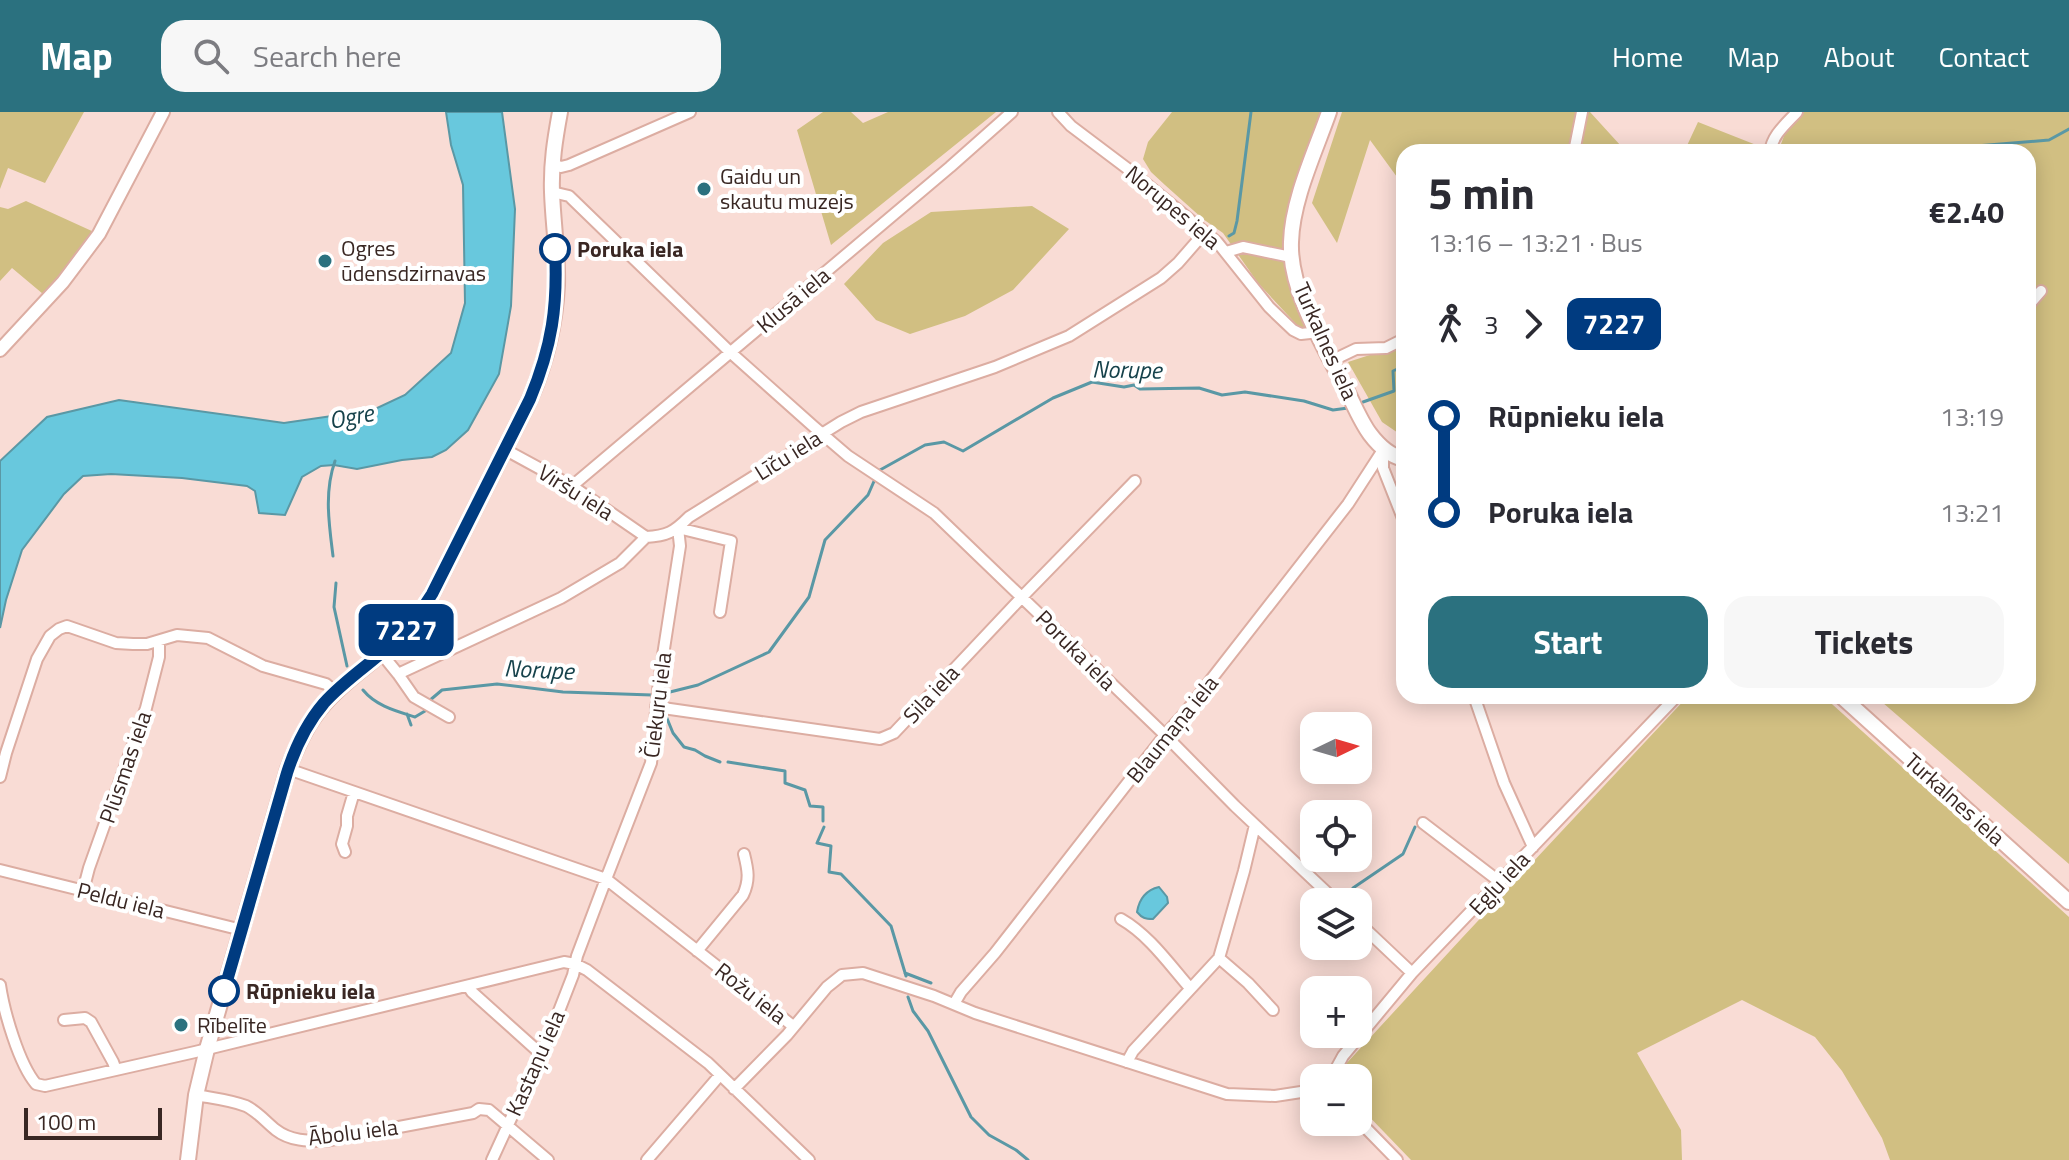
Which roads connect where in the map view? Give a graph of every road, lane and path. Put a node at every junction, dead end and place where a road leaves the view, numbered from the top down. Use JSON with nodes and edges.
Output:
{"nodes":[{"id":1,"x":163,"y":112,"type":"edge"},
{"id":2,"x":560,"y":112,"type":"edge"},
{"id":3,"x":690,"y":112,"type":"edge"},
{"id":4,"x":1012,"y":112,"type":"edge"},
{"id":5,"x":1058,"y":112,"type":"edge"},
{"id":6,"x":1329,"y":112,"type":"edge"},
{"id":7,"x":1582,"y":112,"type":"edge"},
{"id":8,"x":1797,"y":112,"type":"edge"},
{"id":9,"x":1576,"y":144,"type":"edge"},
{"id":10,"x":1771,"y":144,"type":"edge"},
{"id":11,"x":552,"y":164,"type":"junction"},
{"id":12,"x":552,"y":192,"type":"junction"},
{"id":13,"x":1205,"y":232,"type":"junction"},
{"id":14,"x":1226,"y":252,"type":"junction"},
{"id":15,"x":1291,"y":257,"type":"junction"},
{"id":16,"x":2041,"y":291,"type":"dead end"},
{"id":17,"x":2036,"y":297,"type":"edge"},
{"id":18,"x":1316,"y":330,"type":"junction"},
{"id":19,"x":1396,"y":343,"type":"edge"},
{"id":20,"x":0,"y":350,"type":"edge"},
{"id":21,"x":730,"y":352,"type":"junction"},
{"id":22,"x":1331,"y":361,"type":"junction"},
{"id":23,"x":822,"y":433,"type":"junction"},
{"id":24,"x":504,"y":449,"type":"junction"},
{"id":25,"x":1383,"y":450,"type":"junction"},
{"id":26,"x":1396,"y":457,"type":"edge"},
{"id":27,"x":1135,"y":481,"type":"dead end"},
{"id":28,"x":572,"y":486,"type":"junction"},
{"id":29,"x":1396,"y":501,"type":"edge"},
{"id":30,"x":678,"y":528,"type":"junction"},
{"id":31,"x":646,"y":537,"type":"junction"},
{"id":32,"x":1022,"y":597,"type":"junction"},
{"id":33,"x":720,"y":612,"type":"dead end"},
{"id":34,"x":159,"y":641,"type":"junction"},
{"id":35,"x":381,"y":653,"type":"junction"},
{"id":36,"x":398,"y":674,"type":"junction"},
{"id":37,"x":335,"y":692,"type":"junction"},
{"id":38,"x":1477,"y":704,"type":"edge"},
{"id":39,"x":1669,"y":704,"type":"edge"},
{"id":40,"x":1850,"y":704,"type":"edge"},
{"id":41,"x":656,"y":707,"type":"junction"},
{"id":42,"x":449,"y":717,"type":"dead end"},
{"id":43,"x":1165,"y":735,"type":"junction"},
{"id":44,"x":288,"y":769,"type":"junction"},
{"id":45,"x":0,"y":777,"type":"edge"},
{"id":46,"x":354,"y":792,"type":"junction"},
{"id":47,"x":1423,"y":823,"type":"dead end"},
{"id":48,"x":1255,"y":825,"type":"junction"},
{"id":49,"x":1533,"y":847,"type":"junction"},
{"id":50,"x":345,"y":852,"type":"dead end"},
{"id":51,"x":744,"y":854,"type":"dead end"},
{"id":52,"x":0,"y":870,"type":"edge"},
{"id":53,"x":606,"y":879,"type":"junction"},
{"id":54,"x":1500,"y":882,"type":"junction"},
{"id":55,"x":1322,"y":888,"type":"edge"},
{"id":56,"x":83,"y":891,"type":"junction"},
{"id":57,"x":2069,"y":902,"type":"edge"},
{"id":58,"x":1121,"y":919,"type":"dead end"},
{"id":59,"x":242,"y":930,"type":"junction"},
{"id":60,"x":1372,"y":935,"type":"edge"},
{"id":61,"x":697,"y":951,"type":"junction"},
{"id":62,"x":1219,"y":958,"type":"junction"},
{"id":63,"x":575,"y":964,"type":"junction"},
{"id":64,"x":1412,"y":973,"type":"junction"},
{"id":65,"x":0,"y":985,"type":"edge"},
{"id":66,"x":468,"y":986,"type":"junction"},
{"id":67,"x":1190,"y":988,"type":"junction"},
{"id":68,"x":954,"y":1004,"type":"junction"},
{"id":69,"x":1273,"y":1010,"type":"dead end"},
{"id":70,"x":64,"y":1020,"type":"dead end"},
{"id":71,"x":793,"y":1026,"type":"junction"},
{"id":72,"x":207,"y":1049,"type":"junction"},
{"id":73,"x":541,"y":1054,"type":"junction"},
{"id":74,"x":1127,"y":1062,"type":"junction"},
{"id":75,"x":1339,"y":1064,"type":"edge"},
{"id":76,"x":116,"y":1070,"type":"junction"},
{"id":77,"x":720,"y":1075,"type":"junction"},
{"id":78,"x":734,"y":1089,"type":"junction"},
{"id":79,"x":1300,"y":1092,"type":"edge"},
{"id":80,"x":196,"y":1095,"type":"junction"},
{"id":81,"x":507,"y":1126,"type":"junction"},
{"id":82,"x":1372,"y":1135,"type":"edge"},
{"id":83,"x":1394,"y":1159,"type":"edge"},
{"id":84,"x":188,"y":1160,"type":"edge"},
{"id":85,"x":492,"y":1160,"type":"edge"},
{"id":86,"x":548,"y":1160,"type":"edge"},
{"id":87,"x":647,"y":1160,"type":"edge"},
{"id":88,"x":809,"y":1160,"type":"edge"}],
"edges":[{"from":1,"to":20,"type":"street"},
{"from":2,"to":11,"type":"main road"},
{"from":3,"to":11,"type":"street"},
{"from":4,"to":21,"type":"street","name":"Klusā iela"},
{"from":5,"to":13,"type":"street","name":"Norupes iela"},
{"from":6,"to":15,"type":"main road","name":"Turkalnes iela"},
{"from":7,"to":9,"type":"street"},
{"from":8,"to":10,"type":"street"},
{"from":11,"to":12,"type":"main road"},
{"from":12,"to":21,"type":"street","name":"Poruka iela"},
{"from":12,"to":24,"type":"main road"},
{"from":13,"to":14,"type":"street","name":"Norupes iela"},
{"from":13,"to":23,"type":"street","name":"Līču iela"},
{"from":14,"to":15,"type":"street"},
{"from":14,"to":18,"type":"street","name":"Norupes iela"},
{"from":15,"to":18,"type":"main road","name":"Turkalnes iela"},
{"from":16,"to":17,"type":"street"},
{"from":18,"to":22,"type":"main road","name":"Turkalnes iela"},
{"from":19,"to":22,"type":"street"},
{"from":21,"to":23,"type":"street","name":"Poruka iela"},
{"from":21,"to":28,"type":"street","name":"Klusā iela"},
{"from":22,"to":25,"type":"main road","name":"Turkalnes iela"},
{"from":23,"to":30,"type":"street","name":"Līču iela"},
{"from":23,"to":32,"type":"street","name":"Poruka iela"},
{"from":24,"to":28,"type":"street","name":"Viršu iela"},
{"from":24,"to":35,"type":"main road"},
{"from":25,"to":26,"type":"main road"},
{"from":25,"to":29,"type":"street"},
{"from":25,"to":43,"type":"street","name":"Blaumaņa iela"},
{"from":27,"to":32,"type":"street","name":"Sila iela"},
{"from":28,"to":31,"type":"street","name":"Viršu iela"},
{"from":30,"to":31,"type":"street","name":"Līču iela"},
{"from":30,"to":33,"type":"street"},
{"from":30,"to":41,"type":"street","name":"Čiekuru iela"},
{"from":31,"to":36,"type":"street","name":"Līču iela"},
{"from":32,"to":41,"type":"street","name":"Sila iela"},
{"from":32,"to":43,"type":"street","name":"Poruka iela"},
{"from":34,"to":37,"type":"street"},
{"from":34,"to":45,"type":"street"},
{"from":34,"to":56,"type":"street","name":"Plūsmas iela"},
{"from":35,"to":36,"type":"street"},
{"from":35,"to":37,"type":"main road"},
{"from":36,"to":42,"type":"street"},
{"from":37,"to":44,"type":"main road"},
{"from":38,"to":49,"type":"street"},
{"from":39,"to":49,"type":"street","name":"Egļu iela"},
{"from":40,"to":57,"type":"main road","name":"Turkalnes iela"},
{"from":41,"to":53,"type":"street","name":"Čiekuru iela"},
{"from":43,"to":48,"type":"street","name":"Poruka iela"},
{"from":43,"to":68,"type":"street","name":"Blaumaņa iela"},
{"from":44,"to":46,"type":"street","name":"Rožu iela"},
{"from":44,"to":59,"type":"main road"},
{"from":46,"to":50,"type":"street"},
{"from":46,"to":53,"type":"street","name":"Rožu iela"},
{"from":47,"to":54,"type":"street"},
{"from":48,"to":55,"type":"street","name":"Poruka iela"},
{"from":48,"to":62,"type":"street"},
{"from":49,"to":54,"type":"street","name":"Egļu iela"},
{"from":51,"to":61,"type":"street"},
{"from":52,"to":56,"type":"street","name":"Peldu iela"},
{"from":53,"to":61,"type":"street","name":"Rožu iela"},
{"from":53,"to":63,"type":"street","name":"Čiekuru iela"},
{"from":54,"to":64,"type":"street","name":"Egļu iela"},
{"from":56,"to":59,"type":"street","name":"Peldu iela"},
{"from":58,"to":67,"type":"street"},
{"from":59,"to":72,"type":"main road"},
{"from":60,"to":64,"type":"street"},
{"from":61,"to":71,"type":"street","name":"Rožu iela"},
{"from":62,"to":67,"type":"street"},
{"from":62,"to":69,"type":"street"},
{"from":63,"to":66,"type":"street"},
{"from":63,"to":73,"type":"street","name":"Kastaņu iela"},
{"from":63,"to":77,"type":"street"},
{"from":64,"to":75,"type":"street","name":"Egļu iela"},
{"from":65,"to":76,"type":"street"},
{"from":66,"to":72,"type":"street"},
{"from":66,"to":73,"type":"street"},
{"from":67,"to":74,"type":"street"},
{"from":68,"to":71,"type":"street","name":"Rožu iela"},
{"from":68,"to":74,"type":"street","name":"Rožu iela"},
{"from":70,"to":76,"type":"street"},
{"from":71,"to":78,"type":"street"},
{"from":72,"to":76,"type":"street"},
{"from":72,"to":80,"type":"main road"},
{"from":73,"to":81,"type":"street","name":"Kastaņu iela"},
{"from":74,"to":79,"type":"street","name":"Rožu iela"},
{"from":77,"to":78,"type":"street"},
{"from":77,"to":87,"type":"street"},
{"from":78,"to":88,"type":"street"},
{"from":80,"to":81,"type":"street","name":"Ābolu iela"},
{"from":80,"to":84,"type":"main road"},
{"from":81,"to":85,"type":"street","name":"Kastaņu iela"},
{"from":81,"to":86,"type":"street","name":"Ābolu iela"},
{"from":82,"to":83,"type":"street"}]}
